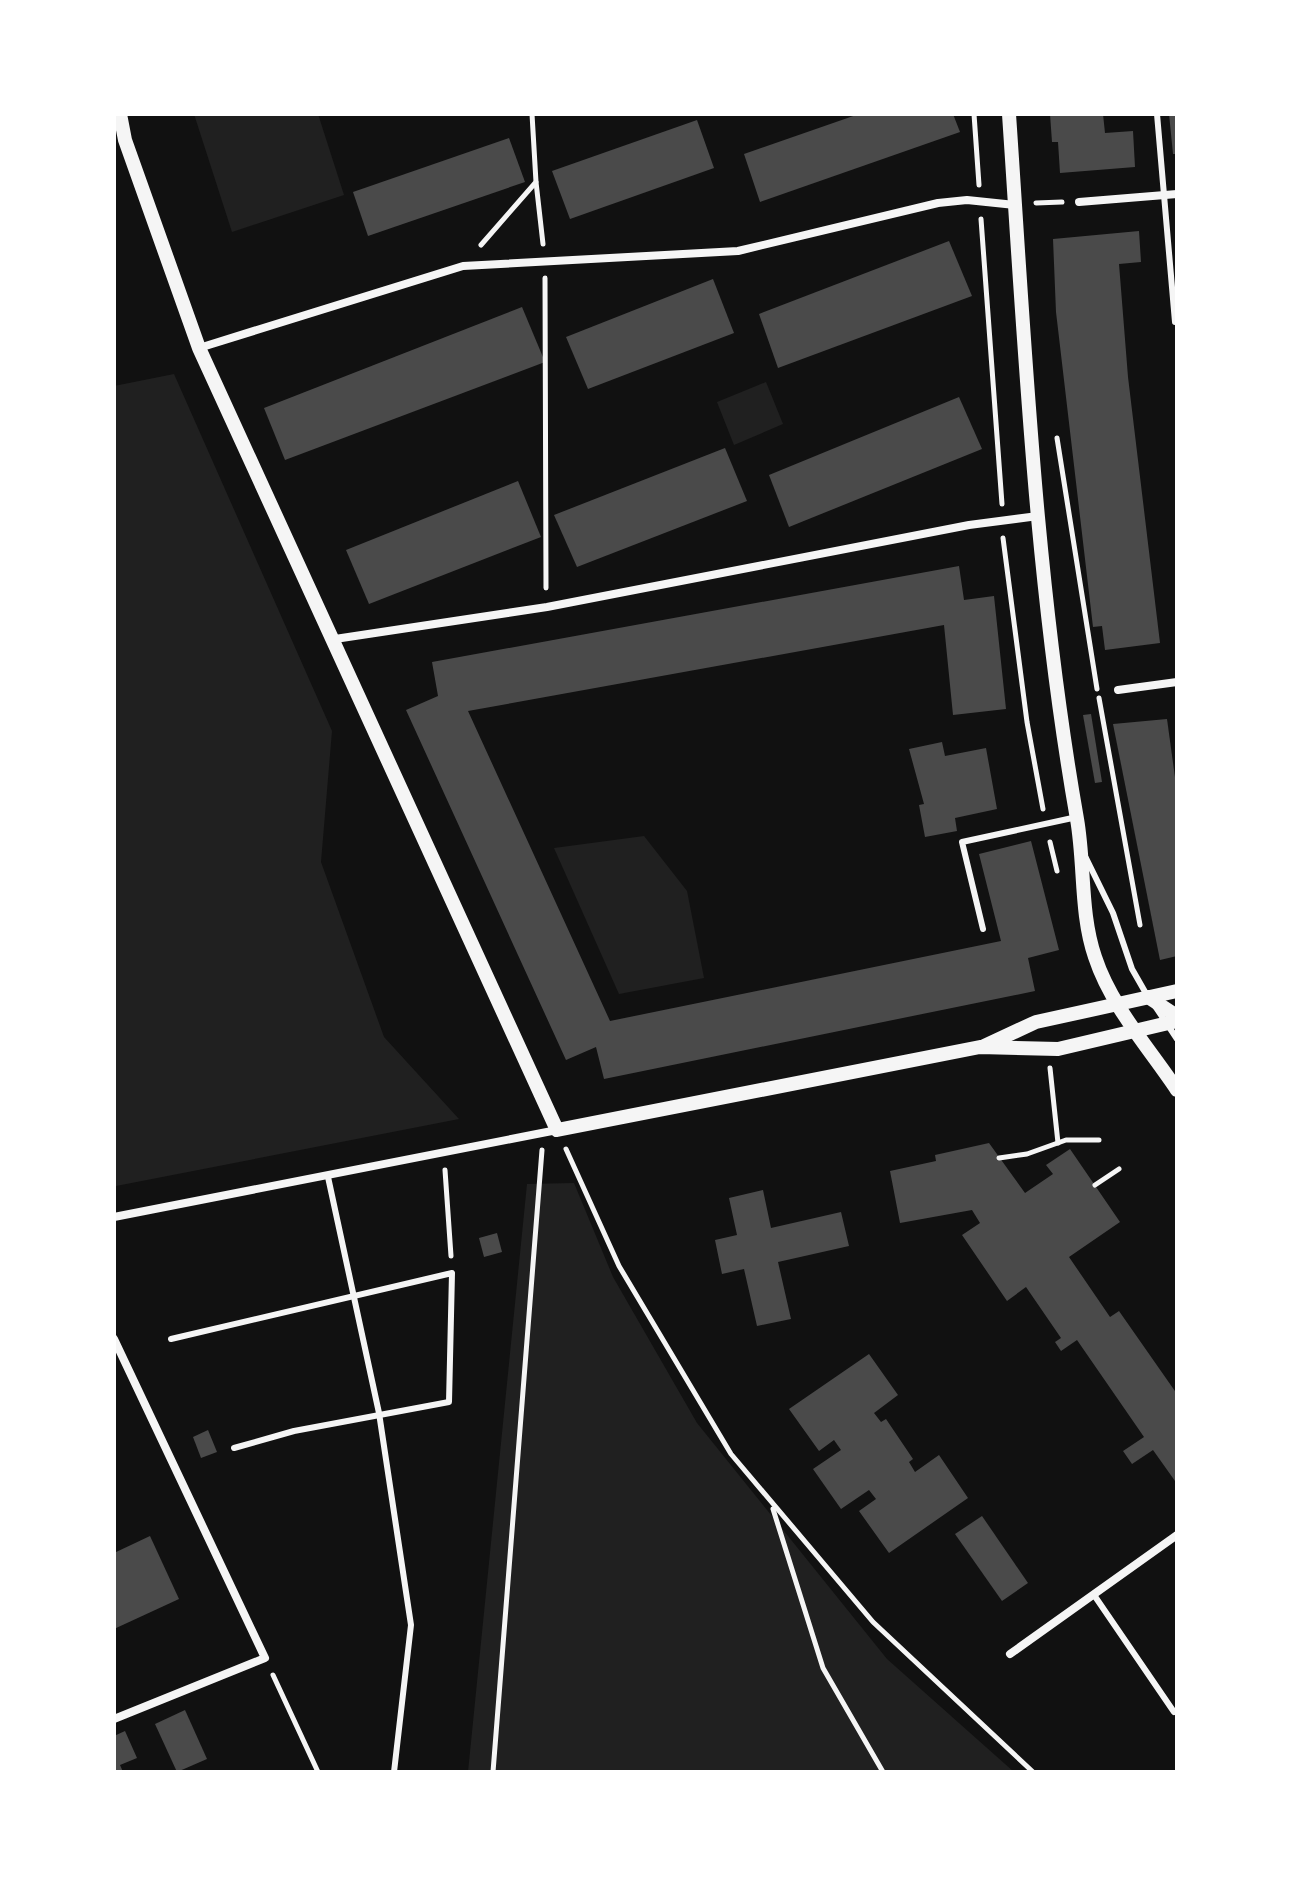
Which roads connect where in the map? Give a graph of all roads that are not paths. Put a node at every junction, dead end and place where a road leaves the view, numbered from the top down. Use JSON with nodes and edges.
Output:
{"nodes":[{"id":1,"x":120,"y":114,"type":"edge"},
{"id":2,"x":1009,"y":114,"type":"edge"},
{"id":3,"x":1157,"y":114,"type":"edge"},
{"id":4,"x":1177,"y":194,"type":"edge"},
{"id":5,"x":1164,"y":195,"type":"junction"},
{"id":6,"x":1079,"y":202,"type":"road end"},
{"id":7,"x":1015,"y":205,"type":"junction"},
{"id":8,"x":1175,"y":322,"type":"dead end"},
{"id":9,"x":199,"y":348,"type":"junction"},
{"id":10,"x":1038,"y":516,"type":"junction"},
{"id":11,"x":335,"y":639,"type":"junction"},
{"id":12,"x":1177,"y":682,"type":"edge"},
{"id":13,"x":1118,"y":690,"type":"dead end"},
{"id":14,"x":1077,"y":817,"type":"junction"},
{"id":15,"x":1083,"y":852,"type":"junction"},
{"id":16,"x":983,"y":929,"type":"dead end"},
{"id":17,"x":1177,"y":991,"type":"edge"},
{"id":18,"x":1148,"y":997,"type":"junction"},
{"id":19,"x":1118,"y":1003,"type":"junction"},
{"id":20,"x":1174,"y":1020,"type":"edge"},
{"id":21,"x":1136,"y":1031,"type":"junction"},
{"id":22,"x":1177,"y":1039,"type":"edge"},
{"id":23,"x":980,"y":1047,"type":"junction"},
{"id":24,"x":1177,"y":1090,"type":"edge"},
{"id":25,"x":550,"y":1132,"type":"junction"},
{"id":26,"x":328,"y":1177,"type":"junction"},
{"id":27,"x":114,"y":1217,"type":"edge"},
{"id":28,"x":356,"y":1294,"type":"junction"},
{"id":29,"x":114,"y":1339,"type":"edge"},
{"id":30,"x":171,"y":1339,"type":"dead end"},
{"id":31,"x":379,"y":1413,"type":"junction"},
{"id":32,"x":234,"y":1448,"type":"dead end"},
{"id":33,"x":1177,"y":1535,"type":"edge"},
{"id":34,"x":1094,"y":1595,"type":"junction"},
{"id":35,"x":1010,"y":1654,"type":"dead end"},
{"id":36,"x":1174,"y":1712,"type":"dead end"},
{"id":37,"x":114,"y":1719,"type":"edge"},
{"id":38,"x":394,"y":1772,"type":"edge"}],
"edges":[{"from":1,"to":9,"type":"street"},
{"from":2,"to":7,"type":"street"},
{"from":3,"to":5,"type":"lane"},
{"from":4,"to":5,"type":"street"},
{"from":5,"to":6,"type":"street"},
{"from":5,"to":8,"type":"lane"},
{"from":7,"to":9,"type":"street"},
{"from":7,"to":10,"type":"street"},
{"from":9,"to":11,"type":"street"},
{"from":10,"to":11,"type":"street"},
{"from":10,"to":14,"type":"street"},
{"from":11,"to":25,"type":"street"},
{"from":12,"to":13,"type":"street"},
{"from":14,"to":15,"type":"street"},
{"from":14,"to":16,"type":"lane"},
{"from":15,"to":18,"type":"lane"},
{"from":15,"to":19,"type":"street"},
{"from":17,"to":18,"type":"street"},
{"from":18,"to":19,"type":"street"},
{"from":18,"to":20,"type":"street"},
{"from":19,"to":21,"type":"street"},
{"from":19,"to":23,"type":"street"},
{"from":20,"to":21,"type":"street"},
{"from":20,"to":22,"type":"lane"},
{"from":21,"to":23,"type":"street"},
{"from":21,"to":24,"type":"street"},
{"from":23,"to":25,"type":"street"},
{"from":25,"to":26,"type":"street"},
{"from":26,"to":27,"type":"street"},
{"from":26,"to":28,"type":"lane"},
{"from":28,"to":30,"type":"lane"},
{"from":28,"to":31,"type":"lane"},
{"from":28,"to":31,"type":"lane"},
{"from":29,"to":37,"type":"street"},
{"from":31,"to":32,"type":"lane"},
{"from":31,"to":38,"type":"lane"},
{"from":33,"to":34,"type":"street"},
{"from":34,"to":35,"type":"street"},
{"from":34,"to":36,"type":"lane"}]}
